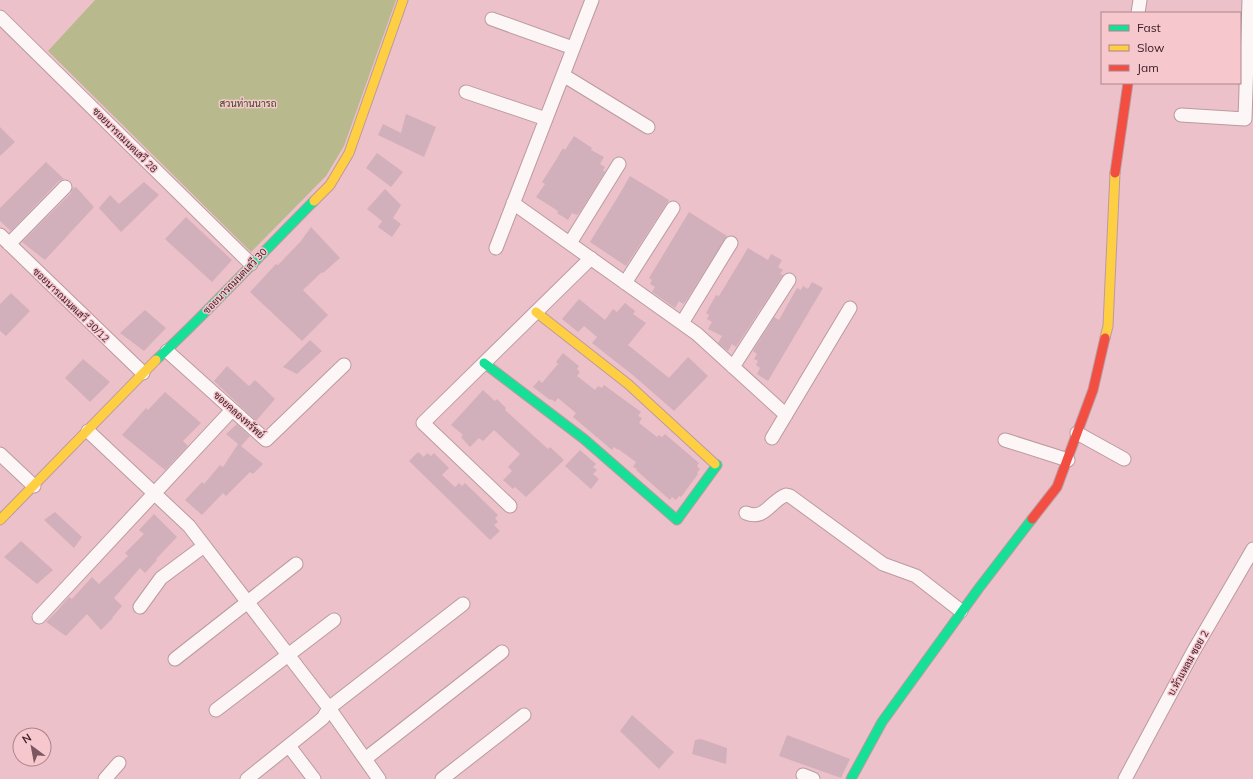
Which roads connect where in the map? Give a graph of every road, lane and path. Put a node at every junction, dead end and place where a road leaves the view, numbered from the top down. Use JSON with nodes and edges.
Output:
{"nodes":[{"id":1,"x":403,"y":0,"type":"edge"},
{"id":2,"x":592,"y":0,"type":"edge"},
{"id":3,"x":1140,"y":0,"type":"edge"},
{"id":4,"x":1250,"y":0,"type":"edge"},
{"id":5,"x":1138,"y":12,"type":"edge"},
{"id":6,"x":0,"y":17,"type":"edge"},
{"id":7,"x":492,"y":19,"type":"dead end"},
{"id":8,"x":573,"y":48,"type":"junction"},
{"id":9,"x":563,"y":74,"type":"junction"},
{"id":10,"x":1128,"y":84,"type":"edge"},
{"id":11,"x":466,"y":92,"type":"dead end"},
{"id":12,"x":1180,"y":115,"type":"dead end"},
{"id":13,"x":546,"y":119,"type":"junction"},
{"id":14,"x":648,"y":126,"type":"dead end"},
{"id":15,"x":619,"y":164,"type":"dead end"},
{"id":16,"x":65,"y":187,"type":"dead end"},
{"id":17,"x":513,"y":203,"type":"junction"},
{"id":18,"x":673,"y":208,"type":"dead end"},
{"id":19,"x":4,"y":239,"type":"edge"},
{"id":20,"x":570,"y":243,"type":"junction"},
{"id":21,"x":731,"y":243,"type":"dead end"},
{"id":22,"x":496,"y":248,"type":"dead end"},
{"id":23,"x":591,"y":258,"type":"junction"},
{"id":24,"x":251,"y":264,"type":"junction"},
{"id":25,"x":789,"y":280,"type":"dead end"},
{"id":26,"x":625,"y":283,"type":"junction"},
{"id":27,"x":850,"y":308,"type":"dead end"},
{"id":28,"x":536,"y":312,"type":"junction"},
{"id":29,"x":682,"y":323,"type":"junction"},
{"id":30,"x":167,"y":351,"type":"junction"},
{"id":31,"x":484,"y":363,"type":"junction"},
{"id":32,"x":344,"y":365,"type":"dead end"},
{"id":33,"x":733,"y":367,"type":"junction"},
{"id":34,"x":143,"y":373,"type":"junction"},
{"id":35,"x":232,"y":410,"type":"junction"},
{"id":36,"x":786,"y":415,"type":"junction"},
{"id":37,"x":88,"y":431,"type":"junction"},
{"id":38,"x":1077,"y":434,"type":"junction"},
{"id":39,"x":772,"y":438,"type":"dead end"},
{"id":40,"x":1005,"y":440,"type":"dead end"},
{"id":41,"x":0,"y":454,"type":"edge"},
{"id":42,"x":1124,"y":458,"type":"dead end"},
{"id":43,"x":1068,"y":460,"type":"junction"},
{"id":44,"x":34,"y":486,"type":"junction"},
{"id":45,"x":154,"y":493,"type":"junction"},
{"id":46,"x":510,"y":506,"type":"dead end"},
{"id":47,"x":746,"y":513,"type":"dead end"},
{"id":48,"x":0,"y":520,"type":"edge"},
{"id":49,"x":204,"y":546,"type":"junction"},
{"id":50,"x":1253,"y":549,"type":"edge"},
{"id":51,"x":296,"y":564,"type":"dead end"},
{"id":52,"x":247,"y":602,"type":"junction"},
{"id":53,"x":463,"y":604,"type":"dead end"},
{"id":54,"x":140,"y":607,"type":"dead end"},
{"id":55,"x":961,"y":611,"type":"junction"},
{"id":56,"x":39,"y":617,"type":"dead end"},
{"id":57,"x":334,"y":620,"type":"dead end"},
{"id":58,"x":502,"y":652,"type":"dead end"},
{"id":59,"x":288,"y":655,"type":"junction"},
{"id":60,"x":175,"y":659,"type":"dead end"},
{"id":61,"x":329,"y":708,"type":"junction"},
{"id":62,"x":216,"y":710,"type":"dead end"},
{"id":63,"x":524,"y":715,"type":"dead end"},
{"id":64,"x":289,"y":746,"type":"junction"},
{"id":65,"x":365,"y":759,"type":"junction"},
{"id":66,"x":119,"y":763,"type":"dead end"},
{"id":67,"x":308,"y":777,"type":"edge"},
{"id":68,"x":105,"y":779,"type":"edge"},
{"id":69,"x":247,"y":779,"type":"edge"},
{"id":70,"x":380,"y":779,"type":"edge"},
{"id":71,"x":442,"y":779,"type":"edge"},
{"id":72,"x":851,"y":779,"type":"edge"},
{"id":73,"x":1125,"y":779,"type":"edge"}],
"edges":[{"from":1,"to":24,"type":"street","name":"ซอยนารถมนตเสวี 30"},
{"from":2,"to":8,"type":"street"},
{"from":3,"to":5,"type":"street"},
{"from":4,"to":12,"type":"street"},
{"from":6,"to":24,"type":"street","name":"ซอยนารถมนตเสวี 28"},
{"from":7,"to":8,"type":"street"},
{"from":8,"to":9,"type":"street"},
{"from":9,"to":13,"type":"street"},
{"from":9,"to":14,"type":"street"},
{"from":10,"to":38,"type":"street"},
{"from":11,"to":13,"type":"street"},
{"from":13,"to":17,"type":"street"},
{"from":15,"to":20,"type":"street"},
{"from":16,"to":19,"type":"street"},
{"from":17,"to":20,"type":"street"},
{"from":17,"to":22,"type":"street"},
{"from":18,"to":26,"type":"street"},
{"from":19,"to":34,"type":"street","name":"ซอยนารถมนตเสวี 30/12"},
{"from":20,"to":23,"type":"street"},
{"from":21,"to":29,"type":"street"},
{"from":23,"to":26,"type":"street"},
{"from":23,"to":28,"type":"street"},
{"from":24,"to":30,"type":"street","name":"ซอยนารถมนตเสวี 30"},
{"from":25,"to":33,"type":"street"},
{"from":26,"to":29,"type":"street"},
{"from":27,"to":36,"type":"street"},
{"from":28,"to":31,"type":"street"},
{"from":28,"to":31,"type":"street"},
{"from":29,"to":33,"type":"street"},
{"from":30,"to":34,"type":"street","name":"ซอยนารถมนตเสวี 30"},
{"from":30,"to":35,"type":"street","name":"ซอยคลองทรัพย์"},
{"from":31,"to":46,"type":"street"},
{"from":32,"to":35,"type":"street","name":"ซอยคลองทรัพย์"},
{"from":33,"to":36,"type":"street"},
{"from":34,"to":37,"type":"street","name":"ซอยนารถมนตเสวี 30"},
{"from":35,"to":45,"type":"street"},
{"from":36,"to":39,"type":"street"},
{"from":37,"to":44,"type":"street","name":"ซอยนารถมนตเสวี 30"},
{"from":37,"to":45,"type":"street"},
{"from":38,"to":42,"type":"street"},
{"from":38,"to":43,"type":"street"},
{"from":40,"to":43,"type":"street"},
{"from":41,"to":44,"type":"street"},
{"from":43,"to":55,"type":"street"},
{"from":44,"to":48,"type":"street","name":"ซอยนารถมนตเสวี 30"},
{"from":45,"to":49,"type":"street"},
{"from":45,"to":56,"type":"street"},
{"from":47,"to":55,"type":"street"},
{"from":49,"to":52,"type":"street"},
{"from":49,"to":54,"type":"street"},
{"from":50,"to":73,"type":"street","name":"บ.หัวแหลม ซอย 2"},
{"from":51,"to":52,"type":"street"},
{"from":52,"to":59,"type":"street"},
{"from":52,"to":60,"type":"street"},
{"from":53,"to":61,"type":"street"},
{"from":55,"to":72,"type":"street"},
{"from":57,"to":59,"type":"street"},
{"from":58,"to":65,"type":"street"},
{"from":59,"to":61,"type":"street"},
{"from":59,"to":62,"type":"street"},
{"from":61,"to":64,"type":"street"},
{"from":61,"to":65,"type":"street"},
{"from":63,"to":71,"type":"street"},
{"from":64,"to":67,"type":"street"},
{"from":64,"to":69,"type":"street"},
{"from":65,"to":70,"type":"street"},
{"from":66,"to":68,"type":"street"}]}
